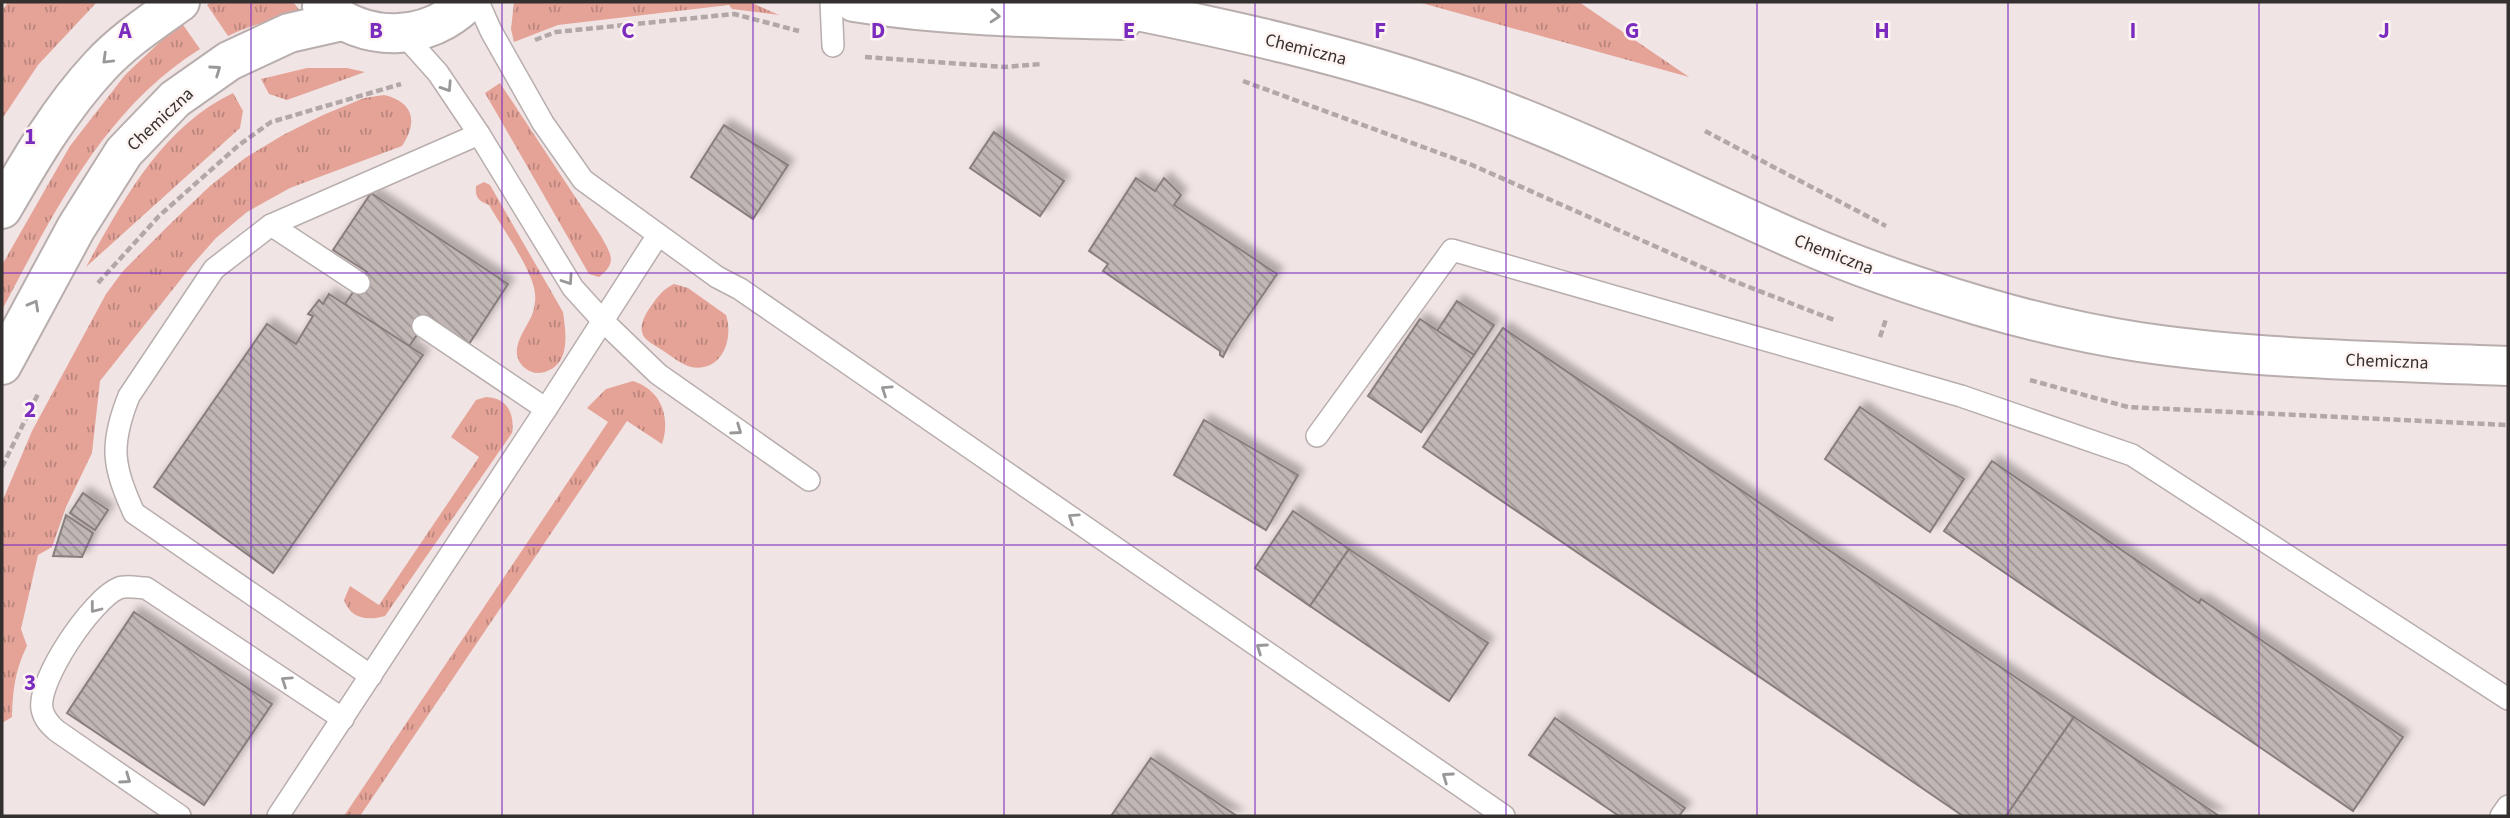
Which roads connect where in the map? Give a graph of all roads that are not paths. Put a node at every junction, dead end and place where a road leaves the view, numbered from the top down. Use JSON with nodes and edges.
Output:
{"nodes":[{"id":1,"x":180,"y":2,"type":"edge"},
{"id":2,"x":467,"y":2,"type":"edge"},
{"id":3,"x":478,"y":2,"type":"edge"},
{"id":4,"x":831,"y":2,"type":"edge"},
{"id":5,"x":854,"y":2,"type":"edge"},
{"id":6,"x":1092,"y":2,"type":"edge"},
{"id":7,"x":330,"y":11,"type":"edge"},
{"id":8,"x":1188,"y":21,"type":"junction"},
{"id":9,"x":404,"y":35,"type":"junction"},
{"id":10,"x":833,"y":46,"type":"road end"},
{"id":11,"x":479,"y":134,"type":"junction"},
{"id":12,"x":2,"y":209,"type":"edge"},
{"id":13,"x":271,"y":225,"type":"junction"},
{"id":14,"x":658,"y":234,"type":"junction"},
{"id":15,"x":359,"y":283,"type":"dead end"},
{"id":16,"x":603,"y":321,"type":"junction"},
{"id":17,"x":423,"y":326,"type":"dead end"},
{"id":18,"x":2,"y":365,"type":"edge"},
{"id":19,"x":2508,"y":366,"type":"edge"},
{"id":20,"x":546,"y":409,"type":"junction"},
{"id":21,"x":1317,"y":436,"type":"dead end"},
{"id":22,"x":809,"y":480,"type":"dead end"},
{"id":23,"x":371,"y":676,"type":"junction"},
{"id":24,"x":2508,"y":699,"type":"edge"},
{"id":25,"x":343,"y":719,"type":"junction"},
{"id":26,"x":2508,"y":806,"type":"edge"},
{"id":27,"x":180,"y":816,"type":"edge"},
{"id":28,"x":278,"y":816,"type":"edge"},
{"id":29,"x":1504,"y":816,"type":"edge"},
{"id":30,"x":2501,"y":816,"type":"edge"}],
"edges":[{"from":1,"to":12,"type":"street","one_way":true},
{"from":2,"to":9,"type":"street"},
{"from":3,"to":14,"type":"lane"},
{"from":4,"to":10,"type":"lane"},
{"from":5,"to":8,"type":"street","name":"Chemiczna","one_way":true},
{"from":6,"to":8,"type":"street","name":"Chemiczna"},
{"from":7,"to":9,"type":"street"},
{"from":18,"to":7,"type":"street","name":"Chemiczna","one_way":true},
{"from":8,"to":19,"type":"street","name":"Chemiczna"},
{"from":9,"to":11,"type":"lane","one_way":true},
{"from":11,"to":13,"type":"lane"},
{"from":11,"to":16,"type":"lane","one_way":true},
{"from":13,"to":15,"type":"lane"},
{"from":13,"to":23,"type":"lane"},
{"from":14,"to":16,"type":"lane"},
{"from":29,"to":14,"type":"lane","one_way":true},
{"from":16,"to":20,"type":"lane"},
{"from":16,"to":22,"type":"lane","one_way":true},
{"from":17,"to":20,"type":"lane"},
{"from":20,"to":23,"type":"lane"},
{"from":21,"to":24,"type":"lane"},
{"from":23,"to":25,"type":"lane"},
{"from":25,"to":27,"type":"lane","one_way":true},
{"from":25,"to":28,"type":"lane"},
{"from":26,"to":30,"type":"lane"}]}
